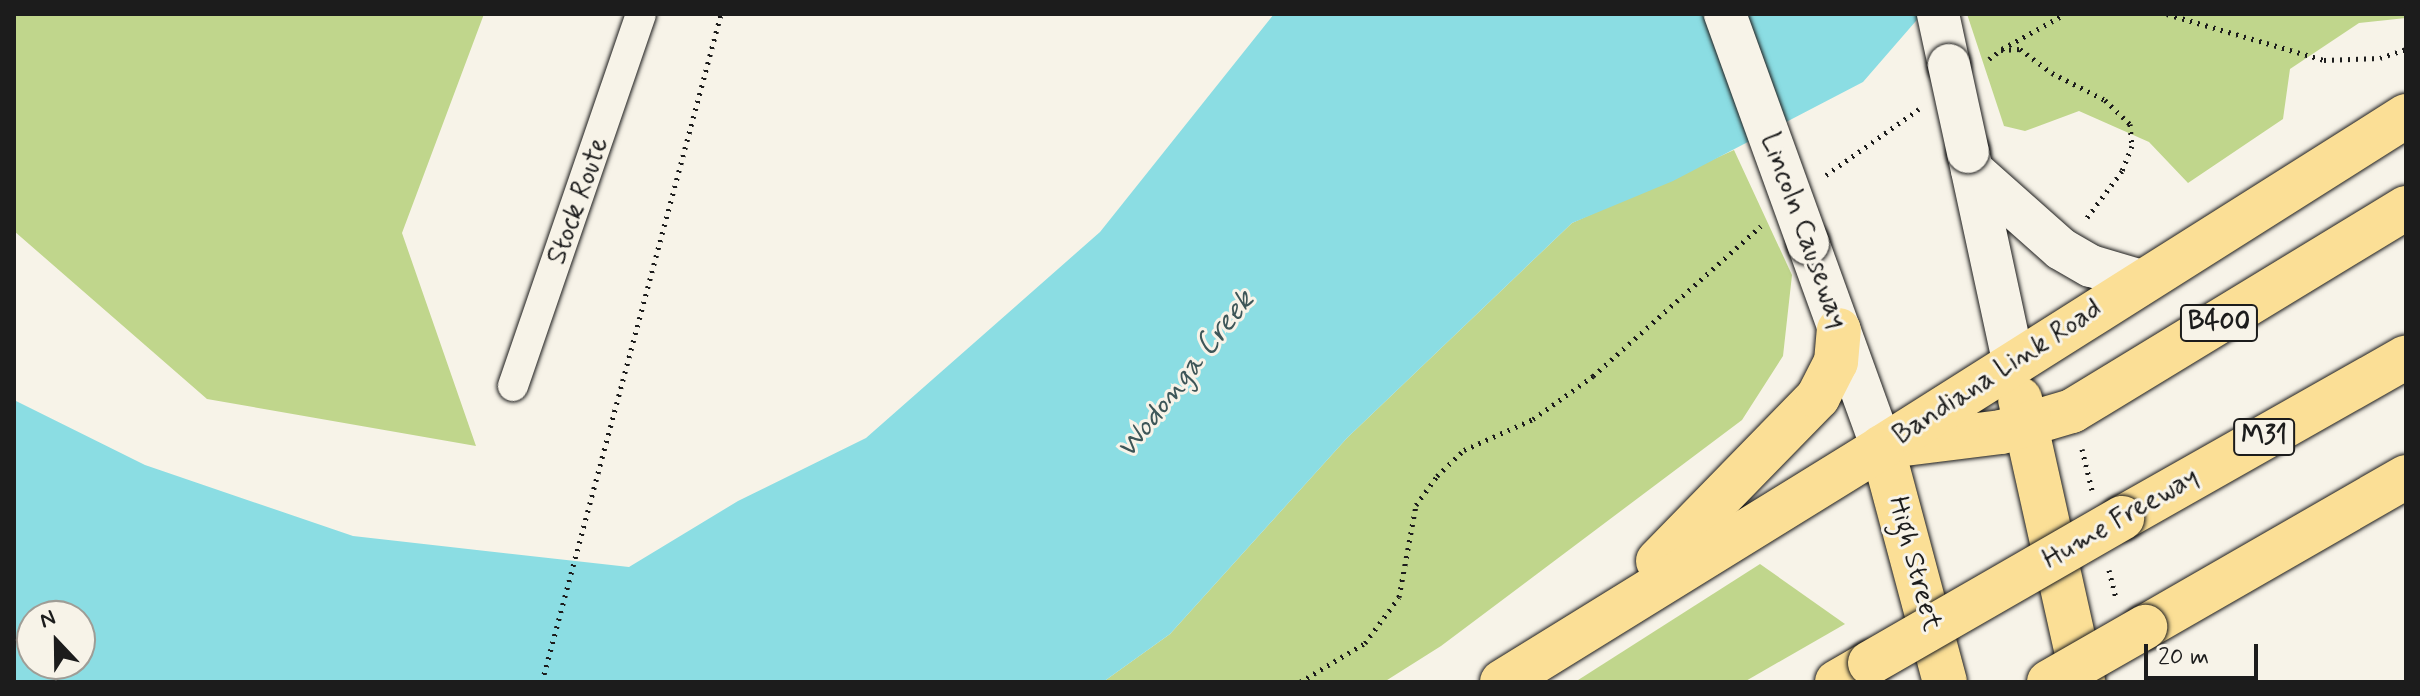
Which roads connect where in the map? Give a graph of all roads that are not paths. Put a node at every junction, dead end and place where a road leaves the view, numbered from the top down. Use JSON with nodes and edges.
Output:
{"nodes":[{"id":1,"x":641,"y":14,"type":"edge"},
{"id":2,"x":1725,"y":14,"type":"edge"},
{"id":3,"x":1938,"y":14,"type":"edge"},
{"id":4,"x":2406,"y":116,"type":"edge"},
{"id":5,"x":1970,"y":161,"type":"junction"},
{"id":6,"x":2406,"y":208,"type":"edge"},
{"id":7,"x":2141,"y":281,"type":"junction"},
{"id":8,"x":1839,"y":330,"type":"junction"},
{"id":9,"x":2406,"y":357,"type":"edge"},
{"id":10,"x":2014,"y":364,"type":"junction"},
{"id":11,"x":513,"y":386,"type":"dead end"},
{"id":12,"x":2025,"y":426,"type":"junction"},
{"id":13,"x":1882,"y":447,"type":"junction"},
{"id":14,"x":2406,"y":477,"type":"edge"},
{"id":15,"x":1602,"y":616,"type":"junction"},
{"id":16,"x":1854,"y":672,"type":"edge"},
{"id":17,"x":1502,"y":682,"type":"edge"},
{"id":18,"x":1945,"y":682,"type":"edge"},
{"id":19,"x":2049,"y":682,"type":"edge"},
{"id":20,"x":2083,"y":682,"type":"edge"}],
"edges":[{"from":1,"to":11,"type":"street","name":"Stock Route"},
{"from":2,"to":8,"type":"main road","name":"Lincoln Causeway","bridge":true},
{"from":3,"to":5,"type":"main road","bridge":true},
{"from":4,"to":7,"type":"main road","name":"Bandiana Link Road","number":"B400"},
{"from":5,"to":7,"type":"main road"},
{"from":5,"to":10,"type":"main road"},
{"from":6,"to":12,"type":"main road","name":"Bandiana Link Road","number":"B400"},
{"from":7,"to":10,"type":"main road","name":"Bandiana Link Road","number":"B400"},
{"from":8,"to":13,"type":"main road","name":"Lincoln Causeway"},
{"from":8,"to":15,"type":"main road"},
{"from":9,"to":16,"type":"main road","name":"Hume Freeway","number":"M31","bridge":true},
{"from":10,"to":12,"type":"main road"},
{"from":10,"to":13,"type":"main road","name":"Bandiana Link Road","number":"B400"},
{"from":12,"to":13,"type":"main road","name":"Bandiana Link Road","number":"B400"},
{"from":12,"to":20,"type":"main road"},
{"from":13,"to":15,"type":"main road","number":"B400"},
{"from":13,"to":18,"type":"main road","name":"High Street"},
{"from":14,"to":19,"type":"main road","bridge":true},
{"from":15,"to":17,"type":"main road","number":"B400"}]}
